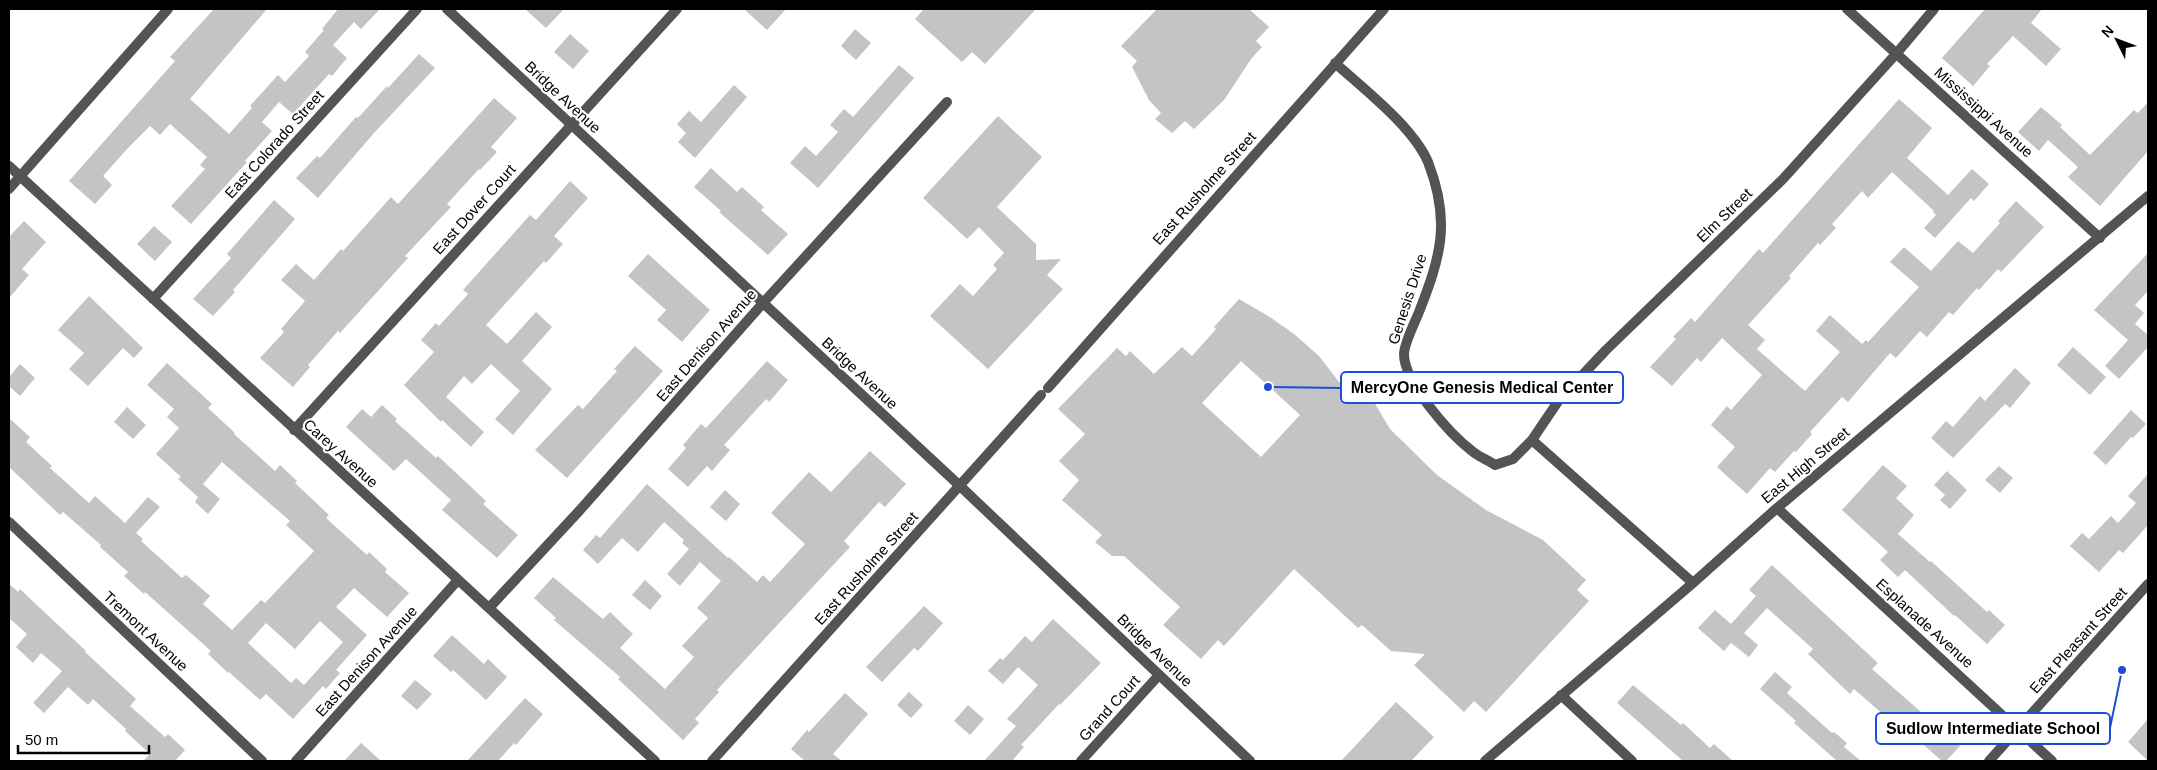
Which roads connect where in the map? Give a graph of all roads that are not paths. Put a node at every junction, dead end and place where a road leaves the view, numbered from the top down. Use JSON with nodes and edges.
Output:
{"nodes":[{"id":1,"x":168,"y":9,"type":"edge"},
{"id":2,"x":417,"y":9,"type":"edge"},
{"id":3,"x":447,"y":9,"type":"edge"},
{"id":4,"x":677,"y":9,"type":"edge"},
{"id":5,"x":1384,"y":9,"type":"edge"},
{"id":6,"x":1847,"y":9,"type":"edge"},
{"id":7,"x":1934,"y":9,"type":"edge"},
{"id":8,"x":1896,"y":54,"type":"junction"},
{"id":9,"x":1335,"y":63,"type":"junction"},
{"id":10,"x":947,"y":102,"type":"dead end"},
{"id":11,"x":571,"y":125,"type":"junction"},
{"id":12,"x":9,"y":166,"type":"edge"},
{"id":13,"x":20,"y":176,"type":"junction"},
{"id":14,"x":9,"y":189,"type":"edge"},
{"id":15,"x":2148,"y":196,"type":"edge"},
{"id":16,"x":2100,"y":238,"type":"junction"},
{"id":17,"x":153,"y":298,"type":"junction"},
{"id":18,"x":763,"y":303,"type":"junction"},
{"id":19,"x":294,"y":430,"type":"junction"},
{"id":20,"x":1532,"y":440,"type":"junction"},
{"id":21,"x":960,"y":486,"type":"junction"},
{"id":22,"x":1777,"y":508,"type":"junction"},
{"id":23,"x":9,"y":522,"type":"edge"},
{"id":24,"x":458,"y":580,"type":"junction"},
{"id":25,"x":1693,"y":583,"type":"junction"},
{"id":26,"x":2148,"y":584,"type":"edge"},
{"id":27,"x":488,"y":608,"type":"junction"},
{"id":28,"x":1159,"y":675,"type":"junction"},
{"id":29,"x":1561,"y":695,"type":"junction"},
{"id":30,"x":2018,"y":729,"type":"junction"},
{"id":31,"x":262,"y":761,"type":"edge"},
{"id":32,"x":296,"y":761,"type":"edge"},
{"id":33,"x":654,"y":761,"type":"edge"},
{"id":34,"x":712,"y":761,"type":"edge"},
{"id":35,"x":1081,"y":761,"type":"edge"},
{"id":36,"x":1250,"y":761,"type":"edge"},
{"id":37,"x":1485,"y":761,"type":"edge"},
{"id":38,"x":1632,"y":761,"type":"edge"},
{"id":39,"x":1989,"y":761,"type":"edge"},
{"id":40,"x":2052,"y":761,"type":"edge"}],
"edges":[{"from":1,"to":13,"type":"street"},
{"from":2,"to":17,"type":"street","name":"East Colorado Street"},
{"from":3,"to":11,"type":"street","name":"Bridge Avenue"},
{"from":4,"to":11,"type":"street","name":"East Dover Court"},
{"from":5,"to":9,"type":"street","name":"East Rusholme Street"},
{"from":6,"to":8,"type":"street","name":"Mississippi Avenue"},
{"from":7,"to":8,"type":"street","name":"Elm Street"},
{"from":8,"to":16,"type":"street","name":"Mississippi Avenue"},
{"from":8,"to":20,"type":"street","name":"Elm Street"},
{"from":9,"to":20,"type":"street","name":"Genesis Drive"},
{"from":9,"to":21,"type":"street","name":"East Rusholme Street"},
{"from":10,"to":18,"type":"street","name":"East Denison Avenue"},
{"from":11,"to":18,"type":"street","name":"Bridge Avenue"},
{"from":11,"to":19,"type":"street","name":"East Dover Court"},
{"from":12,"to":13,"type":"street","name":"Carey Avenue"},
{"from":13,"to":14,"type":"street"},
{"from":13,"to":17,"type":"street","name":"Carey Avenue"},
{"from":15,"to":16,"type":"street","name":"East High Street"},
{"from":16,"to":22,"type":"street","name":"East High Street"},
{"from":17,"to":19,"type":"street","name":"Carey Avenue"},
{"from":18,"to":21,"type":"street","name":"Bridge Avenue"},
{"from":18,"to":27,"type":"street","name":"East Denison Avenue"},
{"from":19,"to":24,"type":"street","name":"Carey Avenue"},
{"from":20,"to":25,"type":"street"},
{"from":21,"to":28,"type":"street","name":"Bridge Avenue"},
{"from":21,"to":34,"type":"street","name":"East Rusholme Street"},
{"from":22,"to":25,"type":"street","name":"East High Street"},
{"from":22,"to":30,"type":"street","name":"Esplanade Avenue"},
{"from":23,"to":31,"type":"street","name":"Tremont Avenue"},
{"from":24,"to":27,"type":"street","name":"Carey Avenue"},
{"from":24,"to":32,"type":"street","name":"East Denison Avenue"},
{"from":25,"to":29,"type":"street","name":"East High Street"},
{"from":26,"to":30,"type":"street","name":"East Pleasant Street"},
{"from":27,"to":33,"type":"street","name":"Carey Avenue"},
{"from":28,"to":35,"type":"street","name":"Grand Court"},
{"from":28,"to":36,"type":"street","name":"Bridge Avenue"},
{"from":29,"to":37,"type":"street","name":"East High Street"},
{"from":29,"to":38,"type":"street"},
{"from":30,"to":39,"type":"street","name":"East Pleasant Street"},
{"from":30,"to":40,"type":"street","name":"Esplanade Avenue"}]}
